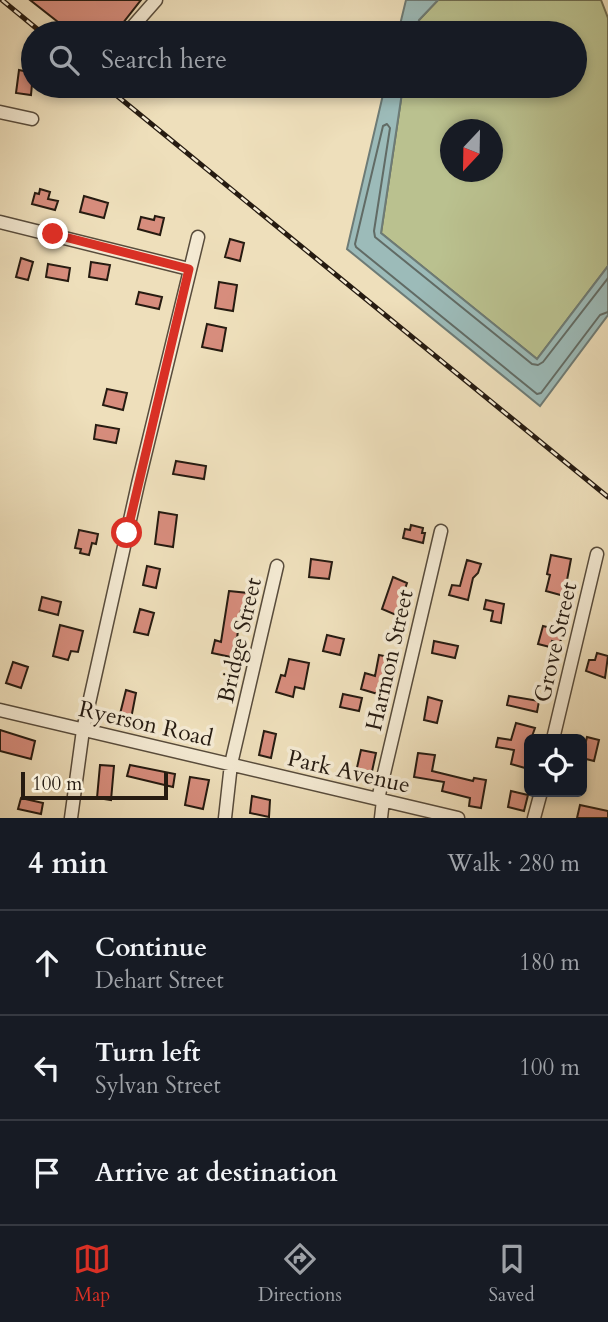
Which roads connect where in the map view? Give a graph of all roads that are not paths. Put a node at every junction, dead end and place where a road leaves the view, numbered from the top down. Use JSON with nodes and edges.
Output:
{"nodes":[{"id":1,"x":156,"y":0,"type":"edge"},
{"id":2,"x":138,"y":21,"type":"edge"},
{"id":3,"x":0,"y":112,"type":"edge"},
{"id":4,"x":32,"y":119,"type":"dead end"},
{"id":5,"x":0,"y":222,"type":"edge"},
{"id":6,"x":198,"y":237,"type":"dead end"},
{"id":7,"x":189,"y":269,"type":"junction"},
{"id":8,"x":441,"y":531,"type":"dead end"},
{"id":9,"x":597,"y":554,"type":"dead end"},
{"id":10,"x":277,"y":566,"type":"dead end"},
{"id":11,"x":0,"y":710,"type":"edge"},
{"id":12,"x":83,"y":730,"type":"junction"},
{"id":13,"x":554,"y":734,"type":"edge"},
{"id":14,"x":231,"y":764,"type":"junction"},
{"id":15,"x":540,"y":797,"type":"edge"},
{"id":16,"x":380,"y":799,"type":"junction"},
{"id":17,"x":71,"y":818,"type":"edge"},
{"id":18,"x":225,"y":818,"type":"edge"},
{"id":19,"x":381,"y":818,"type":"edge"},
{"id":20,"x":458,"y":818,"type":"edge"},
{"id":21,"x":534,"y":818,"type":"edge"}],
"edges":[{"from":1,"to":2,"type":"street"},
{"from":3,"to":4,"type":"street"},
{"from":5,"to":7,"type":"street"},
{"from":6,"to":7,"type":"street"},
{"from":7,"to":12,"type":"street"},
{"from":8,"to":16,"type":"street","name":"Harmon Street"},
{"from":9,"to":13,"type":"street","name":"Grove Street"},
{"from":10,"to":14,"type":"street","name":"Bridge Street"},
{"from":11,"to":12,"type":"street","name":"Ryerson Road"},
{"from":12,"to":14,"type":"street","name":"Ryerson Road"},
{"from":12,"to":17,"type":"street"},
{"from":14,"to":16,"type":"street","name":"Park Avenue"},
{"from":14,"to":18,"type":"street","name":"Ryerson Road"},
{"from":15,"to":21,"type":"street"},
{"from":16,"to":19,"type":"street","name":"Harmon Street"},
{"from":16,"to":20,"type":"street","name":"Park Avenue"}]}
